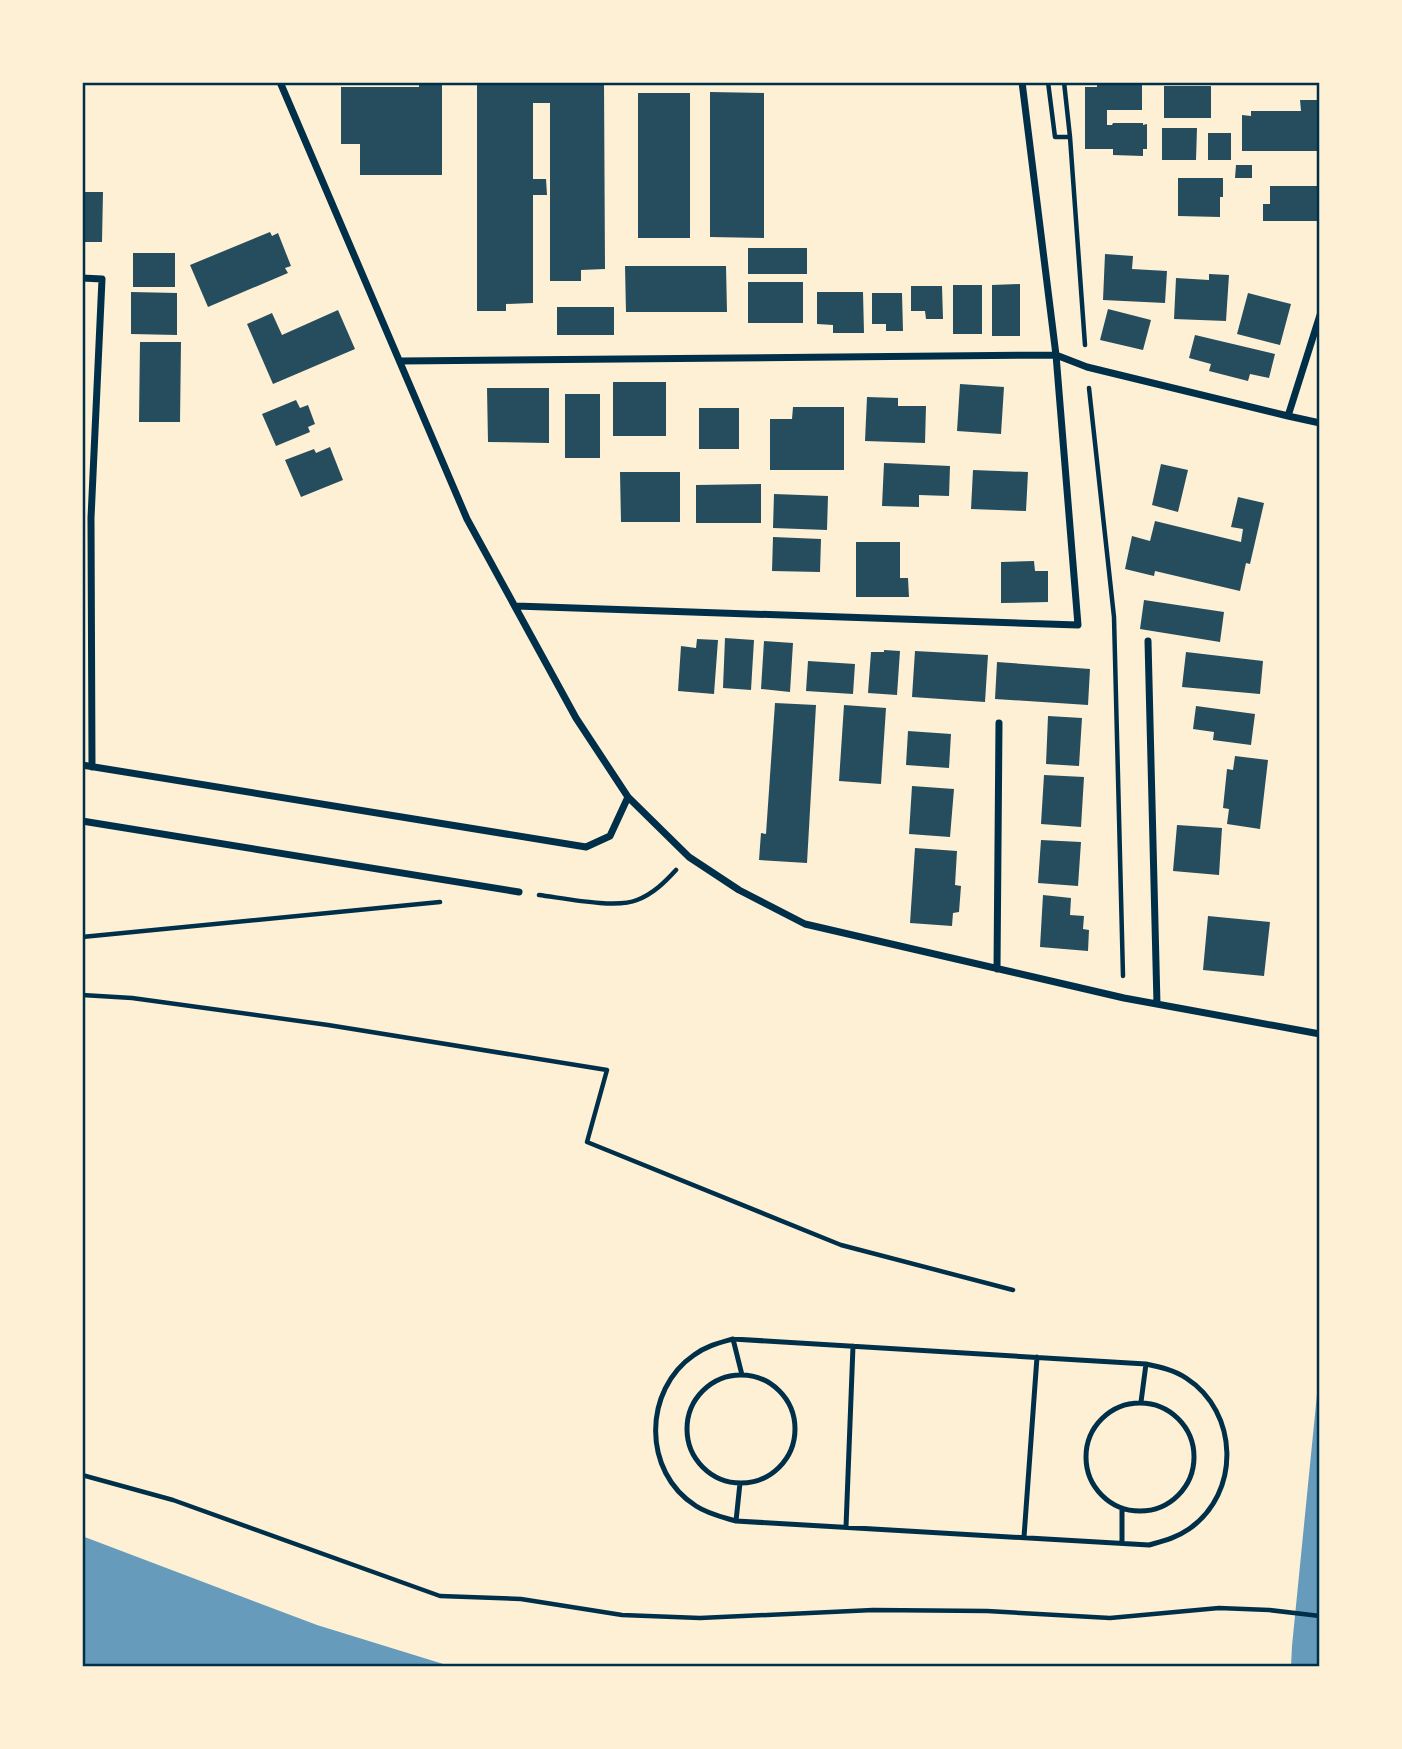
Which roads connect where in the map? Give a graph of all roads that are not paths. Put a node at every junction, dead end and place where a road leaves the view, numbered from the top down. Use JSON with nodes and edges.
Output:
{"nodes":[{"id":1,"x":280,"y":82,"type":"edge"},
{"id":2,"x":1022,"y":82,"type":"edge"},
{"id":3,"x":82,"y":278,"type":"edge"},
{"id":4,"x":1320,"y":315,"type":"edge"},
{"id":5,"x":1056,"y":355,"type":"junction"},
{"id":6,"x":401,"y":361,"type":"junction"},
{"id":7,"x":1288,"y":416,"type":"junction"},
{"id":8,"x":1320,"y":423,"type":"edge"},
{"id":9,"x":86,"y":518,"type":"edge"},
{"id":10,"x":516,"y":606,"type":"junction"},
{"id":11,"x":1148,"y":641,"type":"dead end"},
{"id":12,"x":999,"y":723,"type":"dead end"},
{"id":13,"x":82,"y":765,"type":"edge"},
{"id":14,"x":92,"y":767,"type":"junction"},
{"id":15,"x":628,"y":797,"type":"junction"},
{"id":16,"x":82,"y":821,"type":"edge"},
{"id":17,"x":519,"y":892,"type":"road end"},
{"id":18,"x":997,"y":969,"type":"junction"},
{"id":19,"x":1157,"y":1004,"type":"junction"},
{"id":20,"x":1320,"y":1034,"type":"edge"},
{"id":21,"x":733,"y":1339,"type":"junction"},
{"id":22,"x":853,"y":1346,"type":"junction"},
{"id":23,"x":1037,"y":1357,"type":"junction"},
{"id":24,"x":1146,"y":1364,"type":"junction"},
{"id":25,"x":742,"y":1374,"type":"junction"},
{"id":26,"x":1141,"y":1402,"type":"junction"},
{"id":27,"x":740,"y":1483,"type":"junction"},
{"id":28,"x":1122,"y":1508,"type":"junction"},
{"id":29,"x":736,"y":1521,"type":"junction"},
{"id":30,"x":846,"y":1527,"type":"junction"},
{"id":31,"x":1024,"y":1537,"type":"junction"},
{"id":32,"x":1122,"y":1543,"type":"junction"}],
"edges":[{"from":1,"to":6,"type":"street"},
{"from":2,"to":5,"type":"street"},
{"from":3,"to":9,"type":"street"},
{"from":4,"to":7,"type":"street"},
{"from":5,"to":6,"type":"street"},
{"from":5,"to":7,"type":"street"},
{"from":5,"to":10,"type":"street"},
{"from":6,"to":10,"type":"street"},
{"from":7,"to":8,"type":"street"},
{"from":9,"to":14,"type":"street"},
{"from":10,"to":15,"type":"street"},
{"from":11,"to":19,"type":"street"},
{"from":12,"to":18,"type":"street"},
{"from":13,"to":14,"type":"street"},
{"from":14,"to":15,"type":"street"},
{"from":15,"to":18,"type":"street"},
{"from":16,"to":17,"type":"street"},
{"from":18,"to":19,"type":"street"},
{"from":19,"to":20,"type":"street"},
{"from":21,"to":22,"type":"lane"},
{"from":21,"to":25,"type":"lane"},
{"from":21,"to":29,"type":"lane"},
{"from":22,"to":23,"type":"lane"},
{"from":22,"to":30,"type":"lane"},
{"from":23,"to":24,"type":"lane"},
{"from":23,"to":31,"type":"lane"},
{"from":24,"to":26,"type":"lane"},
{"from":24,"to":32,"type":"lane"},
{"from":25,"to":27,"type":"lane"},
{"from":25,"to":27,"type":"lane"},
{"from":26,"to":28,"type":"lane"},
{"from":26,"to":28,"type":"lane"},
{"from":27,"to":29,"type":"lane"},
{"from":28,"to":32,"type":"lane"},
{"from":29,"to":30,"type":"lane"},
{"from":30,"to":31,"type":"lane"},
{"from":31,"to":32,"type":"lane"}]}
